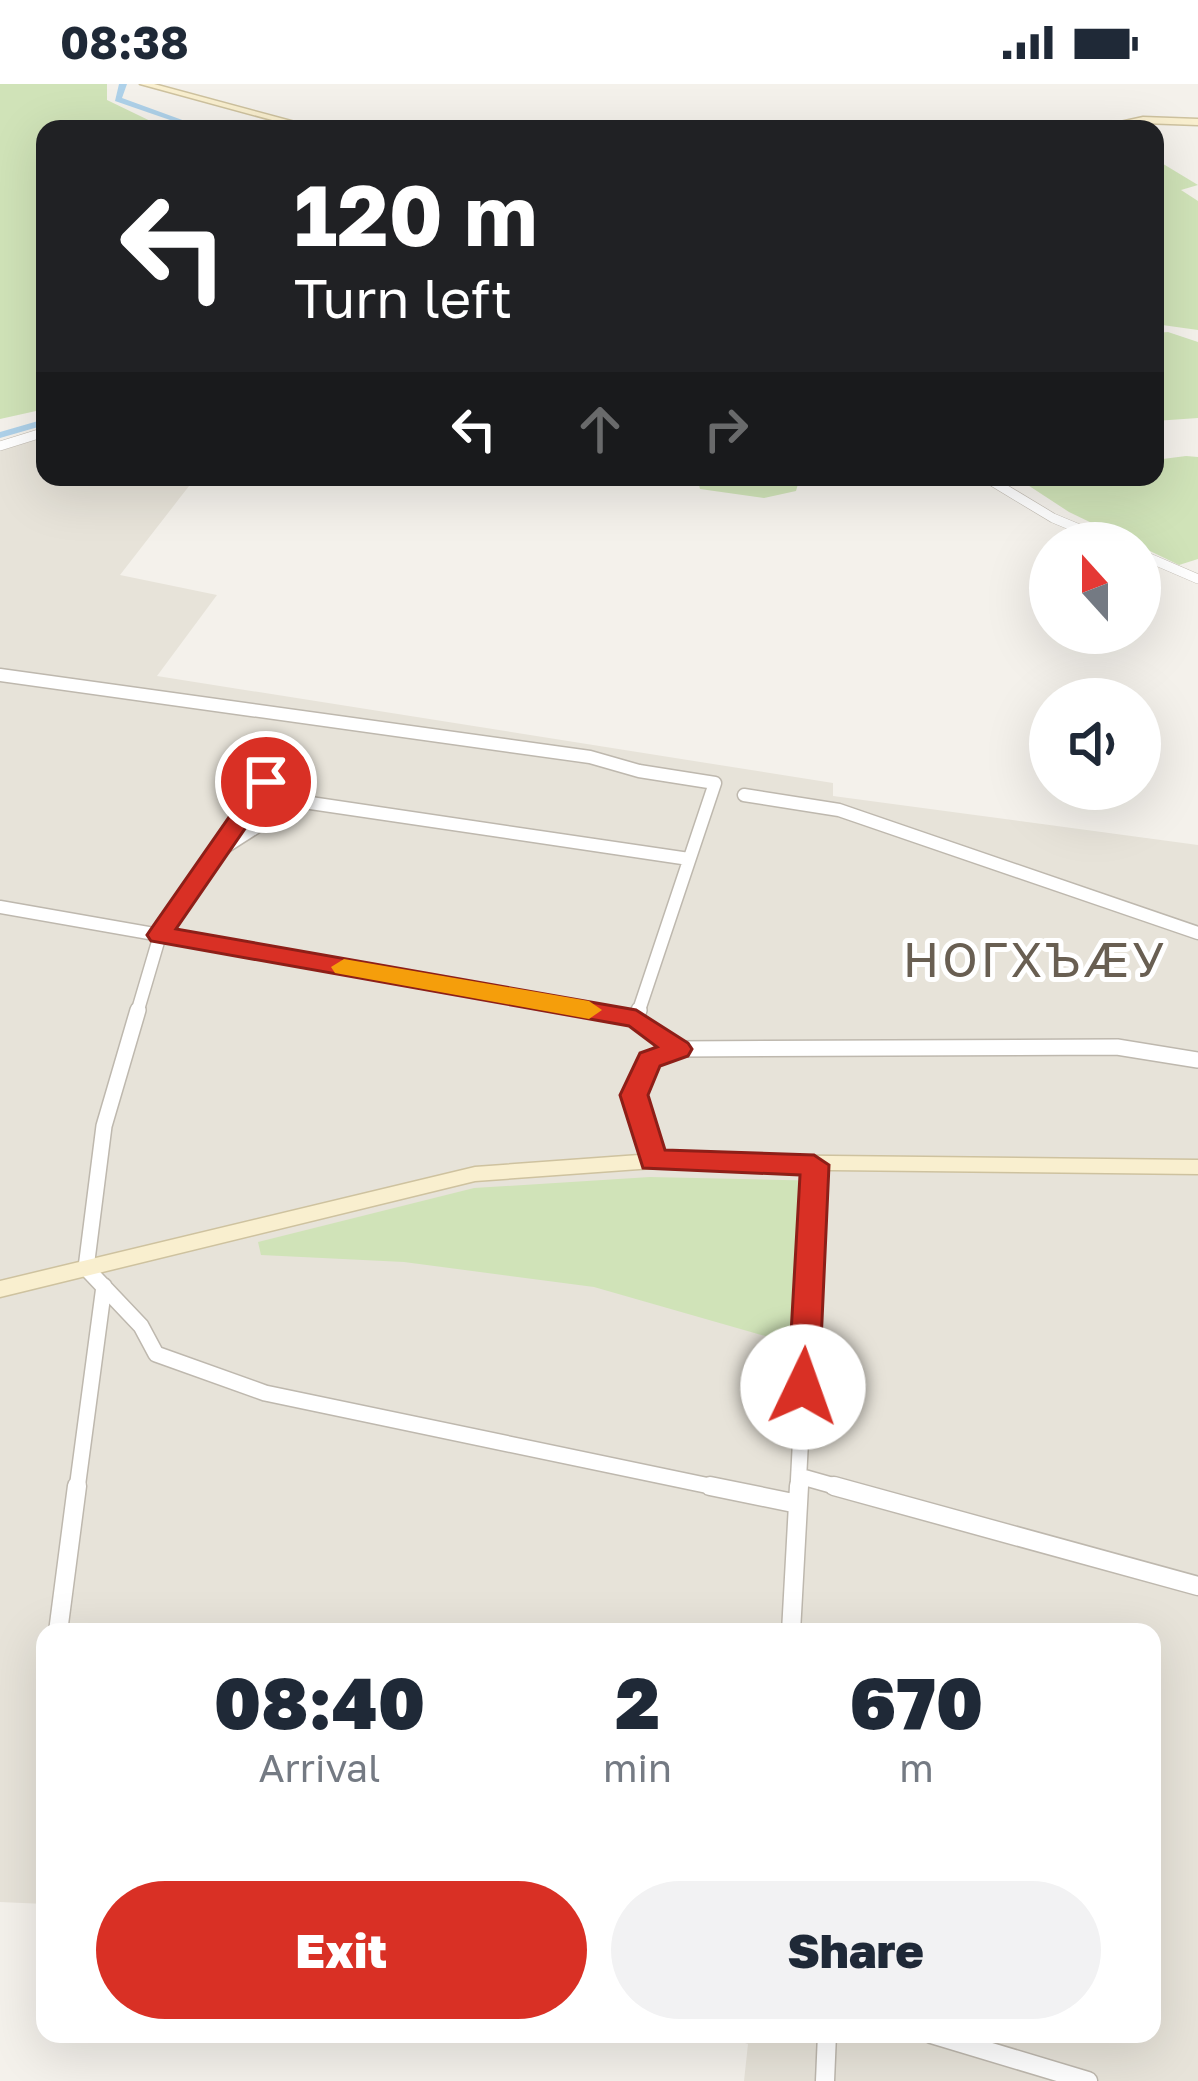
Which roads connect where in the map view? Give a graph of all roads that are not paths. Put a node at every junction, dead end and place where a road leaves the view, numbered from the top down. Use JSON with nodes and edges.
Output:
{"nodes":[{"id":1,"x":144,"y":84,"type":"edge"},
{"id":2,"x":282,"y":120,"type":"edge"},
{"id":3,"x":1155,"y":120,"type":"edge"},
{"id":4,"x":1198,"y":122,"type":"edge"},
{"id":5,"x":36,"y":435,"type":"edge"},
{"id":6,"x":0,"y":446,"type":"edge"},
{"id":7,"x":999,"y":486,"type":"edge"},
{"id":8,"x":1065,"y":522,"type":"edge"},
{"id":9,"x":1161,"y":563,"type":"edge"},
{"id":10,"x":1198,"y":579,"type":"edge"},
{"id":11,"x":0,"y":676,"type":"edge"},
{"id":12,"x":266,"y":782,"type":"dead end"},
{"id":13,"x":744,"y":795,"type":"dead end"},
{"id":14,"x":218,"y":851,"type":"junction"},
{"id":15,"x":689,"y":860,"type":"junction"},
{"id":16,"x":0,"y":907,"type":"edge"},
{"id":17,"x":1198,"y":933,"type":"edge"},
{"id":18,"x":160,"y":935,"type":"junction"},
{"id":19,"x":636,"y":1019,"type":"junction"},
{"id":20,"x":678,"y":1049,"type":"junction"},
{"id":21,"x":1198,"y":1060,"type":"edge"},
{"id":22,"x":653,"y":1160,"type":"junction"},
{"id":23,"x":814,"y":1165,"type":"junction"},
{"id":24,"x":1198,"y":1167,"type":"edge"},
{"id":25,"x":86,"y":1268,"type":"junction"},
{"id":26,"x":104,"y":1286,"type":"junction"},
{"id":27,"x":0,"y":1289,"type":"edge"},
{"id":28,"x":799,"y":1476,"type":"junction"},
{"id":29,"x":798,"y":1504,"type":"junction"},
{"id":30,"x":1198,"y":1586,"type":"edge"},
{"id":31,"x":59,"y":1623,"type":"edge"},
{"id":32,"x":791,"y":1623,"type":"edge"},
{"id":33,"x":827,"y":2043,"type":"edge"},
{"id":34,"x":960,"y":2043,"type":"edge"},
{"id":35,"x":1078,"y":2079,"type":"edge"},
{"id":36,"x":825,"y":2081,"type":"edge"}],
"edges":[{"from":1,"to":2,"type":"main road"},
{"from":3,"to":4,"type":"main road"},
{"from":5,"to":6,"type":"street"},
{"from":7,"to":8,"type":"street"},
{"from":9,"to":10,"type":"street"},
{"from":11,"to":15,"type":"street"},
{"from":12,"to":14,"type":"street"},
{"from":13,"to":17,"type":"street"},
{"from":14,"to":15,"type":"street"},
{"from":14,"to":18,"type":"street"},
{"from":15,"to":19,"type":"street"},
{"from":16,"to":18,"type":"street"},
{"from":18,"to":19,"type":"street"},
{"from":18,"to":25,"type":"street"},
{"from":19,"to":20,"type":"street"},
{"from":20,"to":21,"type":"street"},
{"from":20,"to":22,"type":"street"},
{"from":22,"to":23,"type":"main road"},
{"from":22,"to":25,"type":"main road"},
{"from":23,"to":24,"type":"main road"},
{"from":23,"to":28,"type":"street"},
{"from":25,"to":26,"type":"street"},
{"from":25,"to":27,"type":"main road"},
{"from":26,"to":29,"type":"street"},
{"from":26,"to":31,"type":"street"},
{"from":28,"to":29,"type":"street"},
{"from":28,"to":30,"type":"street"},
{"from":29,"to":32,"type":"street"},
{"from":33,"to":36,"type":"street"},
{"from":34,"to":35,"type":"street"}]}
